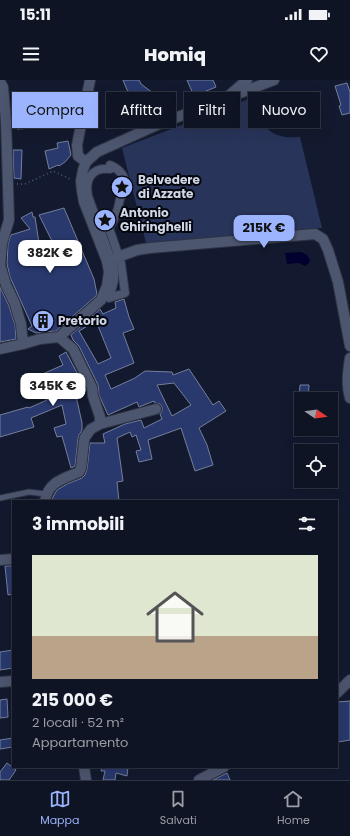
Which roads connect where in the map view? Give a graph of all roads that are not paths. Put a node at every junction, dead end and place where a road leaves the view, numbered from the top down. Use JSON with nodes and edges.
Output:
{"nodes":[{"id":1,"x":90,"y":80,"type":"edge"},
{"id":2,"x":247,"y":80,"type":"edge"},
{"id":3,"x":274,"y":80,"type":"edge"},
{"id":4,"x":0,"y":82,"type":"edge"},
{"id":5,"x":232,"y":92,"type":"edge"},
{"id":6,"x":240,"y":93,"type":"edge"},
{"id":7,"x":184,"y":115,"type":"edge"},
{"id":8,"x":86,"y":162,"type":"junction"},
{"id":9,"x":112,"y":259,"type":"junction"},
{"id":10,"x":59,"y":337,"type":"junction"},
{"id":11,"x":23,"y":344,"type":"junction"},
{"id":12,"x":350,"y":346,"type":"edge"},
{"id":13,"x":0,"y":349,"type":"edge"},
{"id":14,"x":350,"y":358,"type":"edge"},
{"id":15,"x":350,"y":398,"type":"edge"},
{"id":16,"x":156,"y":409,"type":"dead end"},
{"id":17,"x":100,"y":424,"type":"junction"},
{"id":18,"x":0,"y":498,"type":"edge"},
{"id":19,"x":46,"y":498,"type":"edge"},
{"id":20,"x":12,"y":558,"type":"edge"},
{"id":21,"x":0,"y":560,"type":"edge"},
{"id":22,"x":12,"y":680,"type":"edge"},
{"id":23,"x":350,"y":680,"type":"edge"},
{"id":24,"x":0,"y":682,"type":"edge"},
{"id":25,"x":338,"y":692,"type":"edge"},
{"id":26,"x":84,"y":768,"type":"edge"},
{"id":27,"x":222,"y":768,"type":"edge"},
{"id":28,"x":89,"y":779,"type":"edge"},
{"id":29,"x":199,"y":780,"type":"edge"}],
"edges":[{"from":1,"to":8,"type":"street"},
{"from":2,"to":5,"type":"street"},
{"from":3,"to":6,"type":"street"},
{"from":4,"to":11,"type":"street"},
{"from":7,"to":8,"type":"street"},
{"from":8,"to":9,"type":"street"},
{"from":9,"to":9,"type":"street"},
{"from":9,"to":10,"type":"street"},
{"from":9,"to":12,"type":"street"},
{"from":10,"to":11,"type":"street"},
{"from":10,"to":17,"type":"street"},
{"from":11,"to":13,"type":"street"},
{"from":14,"to":15,"type":"street"},
{"from":16,"to":17,"type":"street"},
{"from":17,"to":19,"type":"street"},
{"from":18,"to":19,"type":"lane"},
{"from":20,"to":21,"type":"street"},
{"from":22,"to":24,"type":"street"},
{"from":23,"to":25,"type":"street"},
{"from":26,"to":28,"type":"street"},
{"from":27,"to":29,"type":"street"}]}
